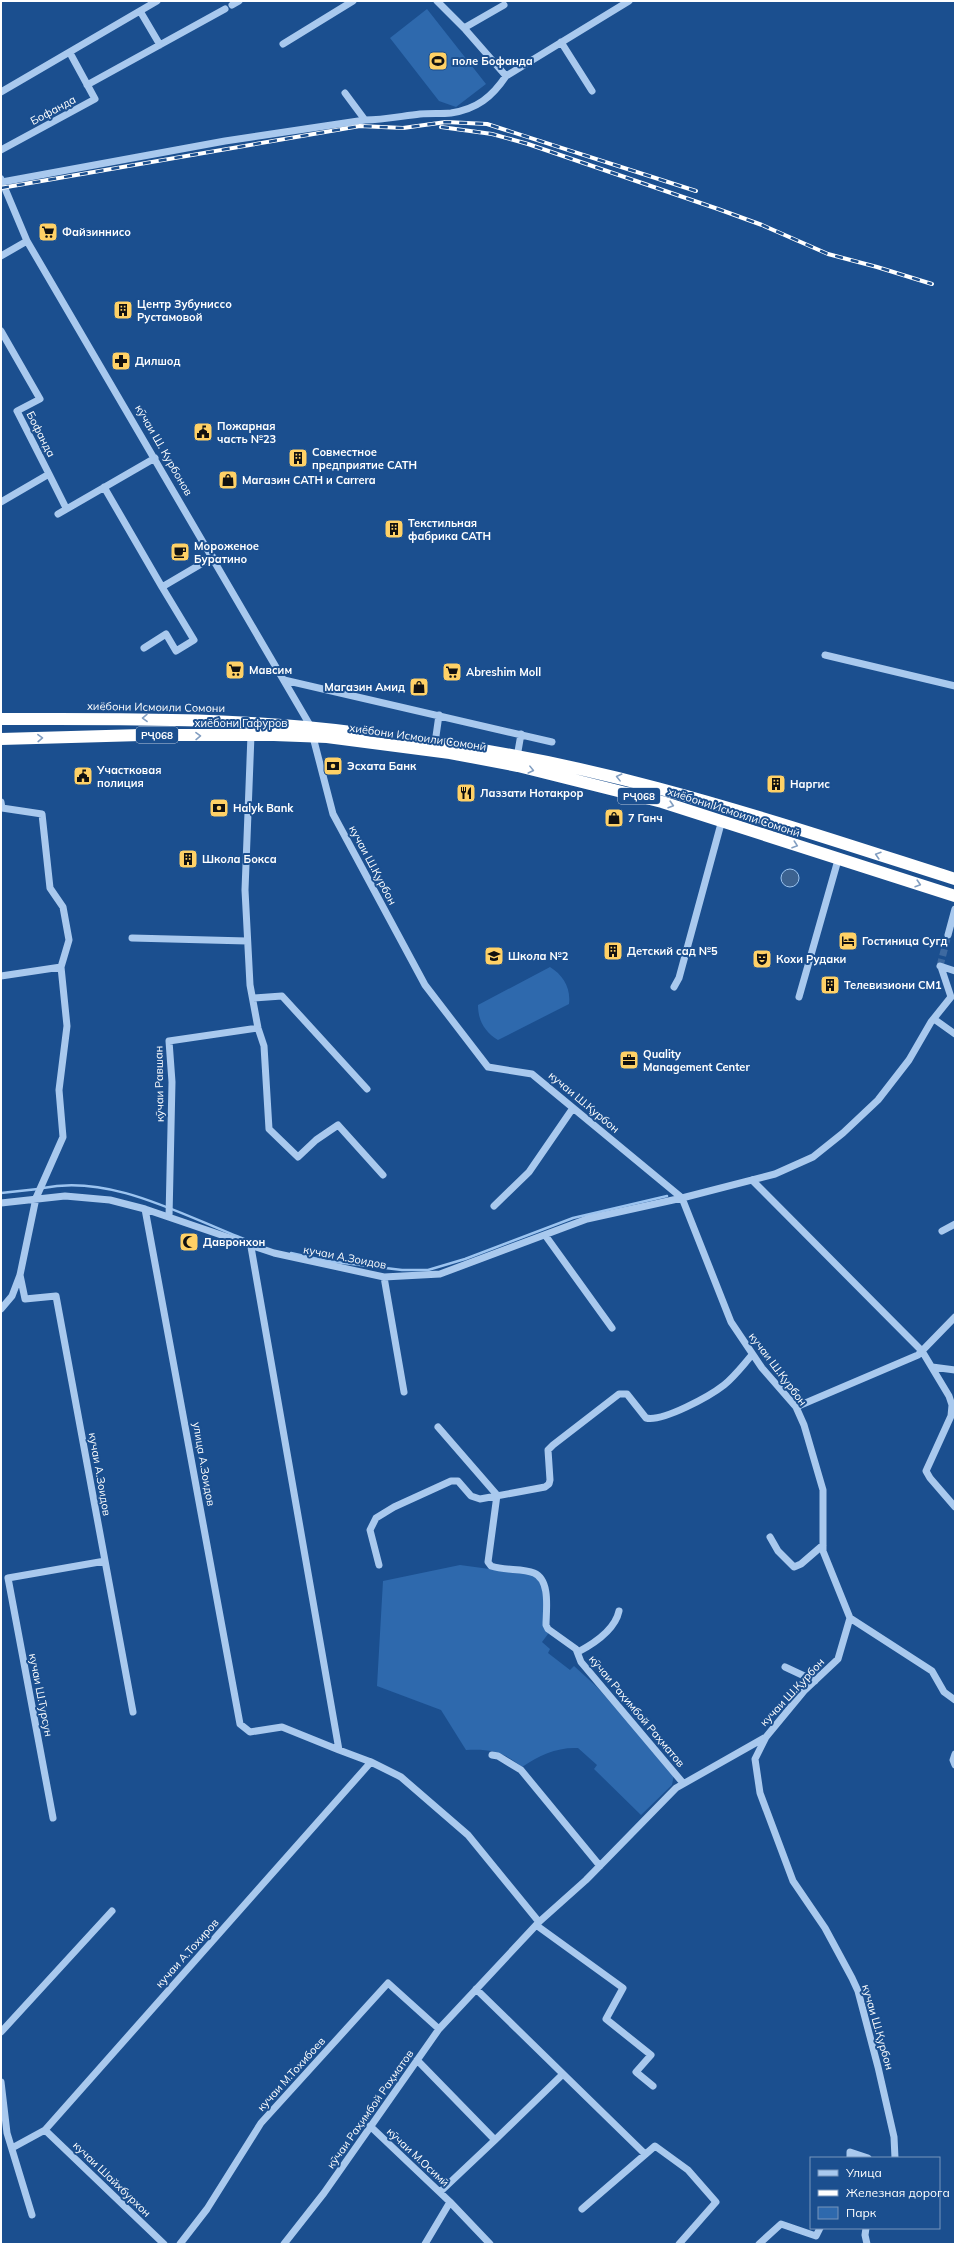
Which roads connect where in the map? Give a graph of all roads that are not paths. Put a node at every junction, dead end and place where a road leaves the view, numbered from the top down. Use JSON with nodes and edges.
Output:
{"nodes":[{"id":1,"x":157,"y":1,"type":"edge"},
{"id":2,"x":353,"y":1,"type":"edge"},
{"id":3,"x":437,"y":1,"type":"edge"},
{"id":4,"x":629,"y":1,"type":"edge"},
{"id":5,"x":504,"y":5,"type":"dead end"},
{"id":6,"x":225,"y":9,"type":"dead end"},
{"id":7,"x":140,"y":11,"type":"junction"},
{"id":8,"x":464,"y":28,"type":"junction"},
{"id":9,"x":561,"y":42,"type":"junction"},
{"id":10,"x":283,"y":44,"type":"dead end"},
{"id":11,"x":160,"y":45,"type":"junction"},
{"id":12,"x":70,"y":53,"type":"junction"},
{"id":13,"x":506,"y":76,"type":"junction"},
{"id":14,"x":87,"y":85,"type":"junction"},
{"id":15,"x":592,"y":91,"type":"dead end"},
{"id":16,"x":1,"y":92,"type":"edge"},
{"id":17,"x":345,"y":93,"type":"dead end"},
{"id":18,"x":365,"y":120,"type":"junction"},
{"id":19,"x":1,"y":150,"type":"edge"},
{"id":20,"x":2,"y":181,"type":"edge"},
{"id":21,"x":27,"y":241,"type":"junction"},
{"id":22,"x":1,"y":256,"type":"edge"},
{"id":23,"x":1,"y":331,"type":"edge"},
{"id":24,"x":155,"y":458,"type":"junction"},
{"id":25,"x":49,"y":474,"type":"junction"},
{"id":26,"x":104,"y":487,"type":"junction"},
{"id":27,"x":1,"y":502,"type":"edge"},
{"id":28,"x":66,"y":508,"type":"junction"},
{"id":29,"x":58,"y":514,"type":"dead end"},
{"id":30,"x":213,"y":557,"type":"junction"},
{"id":31,"x":162,"y":587,"type":"junction"},
{"id":32,"x":144,"y":648,"type":"dead end"},
{"id":33,"x":825,"y":655,"type":"dead end"},
{"id":34,"x":284,"y":680,"type":"junction"},
{"id":35,"x":955,"y":686,"type":"edge"},
{"id":36,"x":439,"y":715,"type":"junction"},
{"id":37,"x":1,"y":720,"type":"edge"},
{"id":38,"x":312,"y":732,"type":"junction"},
{"id":39,"x":522,"y":734,"type":"junction"},
{"id":40,"x":251,"y":735,"type":"junction"},
{"id":41,"x":1,"y":739,"type":"edge"},
{"id":42,"x":552,"y":742,"type":"dead end"},
{"id":43,"x":435,"y":743,"type":"junction"},
{"id":44,"x":517,"y":757,"type":"junction"},
{"id":45,"x":1,"y":802,"type":"edge"},
{"id":46,"x":722,"y":820,"type":"junction"},
{"id":47,"x":838,"y":860,"type":"junction"},
{"id":48,"x":955,"y":879,"type":"edge"},
{"id":49,"x":955,"y":896,"type":"edge"},
{"id":50,"x":955,"y":909,"type":"edge"},
{"id":51,"x":948,"y":935,"type":"tunnel mouth"},
{"id":52,"x":132,"y":938,"type":"dead end"},
{"id":53,"x":247,"y":941,"type":"junction"},
{"id":54,"x":61,"y":967,"type":"junction"},
{"id":55,"x":955,"y":971,"type":"edge"},
{"id":56,"x":1,"y":976,"type":"edge"},
{"id":57,"x":674,"y":987,"type":"dead end"},
{"id":58,"x":799,"y":997,"type":"dead end"},
{"id":59,"x":253,"y":998,"type":"junction"},
{"id":60,"x":934,"y":1019,"type":"junction"},
{"id":61,"x":258,"y":1028,"type":"junction"},
{"id":62,"x":955,"y":1034,"type":"edge"},
{"id":63,"x":367,"y":1090,"type":"dead end"},
{"id":64,"x":573,"y":1108,"type":"junction"},
{"id":65,"x":383,"y":1175,"type":"dead end"},
{"id":66,"x":752,"y":1180,"type":"junction"},
{"id":67,"x":37,"y":1195,"type":"junction"},
{"id":68,"x":682,"y":1198,"type":"junction"},
{"id":69,"x":1,"y":1203,"type":"edge"},
{"id":70,"x":494,"y":1206,"type":"dead end"},
{"id":71,"x":145,"y":1209,"type":"junction"},
{"id":72,"x":169,"y":1212,"type":"junction"},
{"id":73,"x":955,"y":1224,"type":"edge"},
{"id":74,"x":942,"y":1231,"type":"dead end"},
{"id":75,"x":545,"y":1235,"type":"junction"},
{"id":76,"x":251,"y":1247,"type":"junction"},
{"id":77,"x":20,"y":1275,"type":"junction"},
{"id":78,"x":384,"y":1277,"type":"junction"},
{"id":79,"x":1,"y":1309,"type":"edge"},
{"id":80,"x":955,"y":1317,"type":"edge"},
{"id":81,"x":612,"y":1328,"type":"dead end"},
{"id":82,"x":922,"y":1351,"type":"junction"},
{"id":83,"x":752,"y":1355,"type":"junction"},
{"id":84,"x":932,"y":1367,"type":"junction"},
{"id":85,"x":955,"y":1370,"type":"edge"},
{"id":86,"x":404,"y":1392,"type":"dead end"},
{"id":87,"x":796,"y":1407,"type":"junction"},
{"id":88,"x":438,"y":1427,"type":"dead end"},
{"id":89,"x":497,"y":1495,"type":"junction"},
{"id":90,"x":955,"y":1507,"type":"edge"},
{"id":91,"x":770,"y":1537,"type":"dead end"},
{"id":92,"x":822,"y":1545,"type":"junction"},
{"id":93,"x":105,"y":1561,"type":"junction"},
{"id":94,"x":379,"y":1565,"type":"dead end"},
{"id":95,"x":619,"y":1611,"type":"dead end"},
{"id":96,"x":850,"y":1618,"type":"junction"},
{"id":97,"x":578,"y":1652,"type":"junction"},
{"id":98,"x":785,"y":1667,"type":"dead end"},
{"id":99,"x":815,"y":1681,"type":"junction"},
{"id":100,"x":955,"y":1700,"type":"edge"},
{"id":101,"x":132,"y":1712,"type":"dead end"},
{"id":102,"x":766,"y":1737,"type":"junction"},
{"id":103,"x":339,"y":1750,"type":"junction"},
{"id":104,"x":955,"y":1754,"type":"edge"},
{"id":105,"x":492,"y":1755,"type":"dead end"},
{"id":106,"x":371,"y":1762,"type":"junction"},
{"id":107,"x":955,"y":1765,"type":"edge"},
{"id":108,"x":682,"y":1783,"type":"junction"},
{"id":109,"x":53,"y":1818,"type":"dead end"},
{"id":110,"x":600,"y":1866,"type":"junction"},
{"id":111,"x":112,"y":1911,"type":"dead end"},
{"id":112,"x":537,"y":1923,"type":"junction"},
{"id":113,"x":476,"y":1989,"type":"junction"},
{"id":114,"x":439,"y":2029,"type":"junction"},
{"id":115,"x":1,"y":2032,"type":"edge"},
{"id":116,"x":417,"y":2060,"type":"junction"},
{"id":117,"x":563,"y":2074,"type":"junction"},
{"id":118,"x":1,"y":2082,"type":"edge"},
{"id":119,"x":653,"y":2086,"type":"dead end"},
{"id":120,"x":370,"y":2126,"type":"junction"},
{"id":121,"x":45,"y":2130,"type":"junction"},
{"id":122,"x":495,"y":2140,"type":"junction"},
{"id":123,"x":12,"y":2148,"type":"junction"},
{"id":124,"x":645,"y":2154,"type":"junction"},
{"id":125,"x":850,"y":2157,"type":"edge"},
{"id":126,"x":865,"y":2157,"type":"edge"},
{"id":127,"x":895,"y":2157,"type":"edge"},
{"id":128,"x":440,"y":2192,"type":"junction"},
{"id":129,"x":450,"y":2202,"type":"junction"},
{"id":130,"x":582,"y":2210,"type":"dead end"},
{"id":131,"x":32,"y":2215,"type":"dead end"},
{"id":132,"x":820,"y":2229,"type":"edge"},
{"id":133,"x":866,"y":2229,"type":"edge"},
{"id":134,"x":164,"y":2244,"type":"edge"},
{"id":135,"x":180,"y":2244,"type":"edge"},
{"id":136,"x":284,"y":2244,"type":"edge"},
{"id":137,"x":425,"y":2244,"type":"edge"},
{"id":138,"x":490,"y":2244,"type":"edge"},
{"id":139,"x":679,"y":2244,"type":"edge"},
{"id":140,"x":759,"y":2244,"type":"edge"},
{"id":141,"x":867,"y":2244,"type":"edge"}],
"edges":[{"from":1,"to":7,"type":"street"},
{"from":2,"to":10,"type":"street"},
{"from":3,"to":8,"type":"street"},
{"from":4,"to":9,"type":"street"},
{"from":5,"to":8,"type":"street"},
{"from":6,"to":11,"type":"street"},
{"from":7,"to":11,"type":"street"},
{"from":7,"to":12,"type":"street"},
{"from":8,"to":13,"type":"street"},
{"from":9,"to":13,"type":"street"},
{"from":9,"to":15,"type":"street"},
{"from":11,"to":14,"type":"street"},
{"from":12,"to":14,"type":"street"},
{"from":12,"to":16,"type":"street"},
{"from":13,"to":18,"type":"street"},
{"from":14,"to":19,"type":"street","name":"Бофанда"},
{"from":17,"to":18,"type":"street"},
{"from":18,"to":20,"type":"street"},
{"from":20,"to":21,"type":"street","name":"кӯчаи Ш. Курбонов"},
{"from":21,"to":22,"type":"street"},
{"from":21,"to":24,"type":"street","name":"кӯчаи Ш. Курбонов"},
{"from":23,"to":25,"type":"street","name":"Бофанда"},
{"from":24,"to":26,"type":"street"},
{"from":24,"to":30,"type":"street","name":"кӯчаи Ш. Курбонов"},
{"from":25,"to":27,"type":"street","name":"Бофанда"},
{"from":25,"to":28,"type":"street","name":"Бофанда"},
{"from":26,"to":28,"type":"street"},
{"from":26,"to":31,"type":"street"},
{"from":28,"to":29,"type":"street"},
{"from":30,"to":31,"type":"street"},
{"from":30,"to":34,"type":"street","name":"кӯчаи Ш. Курбонов"},
{"from":31,"to":32,"type":"street"},
{"from":33,"to":35,"type":"street"},
{"from":34,"to":36,"type":"street"},
{"from":34,"to":38,"type":"street","name":"кӯчаи Ш. Курбонов"},
{"from":36,"to":39,"type":"street"},
{"from":36,"to":43,"type":"street"},
{"from":38,"to":37,"type":"highway","name":"хиёбони Исмоили Сомони","number":"РҶ068","one_way":true},
{"from":38,"to":40,"type":"highway","name":"хиёбони Гафуров","number":"РҶ068"},
{"from":38,"to":43,"type":"highway","name":"хиёбони Исмоили Сомонӣ","number":"РҶ068"},
{"from":38,"to":46,"type":"highway","name":"хиёбони Исмоили Сомонӣ","number":"РҶ068","one_way":true},
{"from":38,"to":64,"type":"street","name":"кучаи Ш.Қурбон"},
{"from":39,"to":42,"type":"street"},
{"from":39,"to":44,"type":"street"},
{"from":41,"to":40,"type":"highway","name":"хиёбони Гафуров","number":"РҶ068","one_way":true},
{"from":40,"to":53,"type":"street"},
{"from":43,"to":44,"type":"highway","name":"хиёбони Исмоили Сомонӣ","number":"РҶ068"},
{"from":48,"to":44,"type":"highway","name":"хиёбони Исмоили Сомонӣ","number":"РҶ068","one_way":true},
{"from":45,"to":54,"type":"street"},
{"from":46,"to":47,"type":"highway","name":"хиёбони Исмоили Сомонӣ","number":"РҶ068","one_way":true},
{"from":46,"to":57,"type":"street"},
{"from":47,"to":49,"type":"highway","name":"хиёбони Исмоили Сомонӣ","number":"РҶ068","one_way":true},
{"from":47,"to":58,"type":"street"},
{"from":50,"to":51,"type":"street"},
{"from":52,"to":53,"type":"street"},
{"from":53,"to":59,"type":"street"},
{"from":54,"to":56,"type":"street"},
{"from":54,"to":67,"type":"street"},
{"from":55,"to":60,"type":"street","name":"кучаи А.Зоидов"},
{"from":59,"to":61,"type":"street"},
{"from":59,"to":63,"type":"street"},
{"from":60,"to":62,"type":"street"},
{"from":60,"to":66,"type":"street","name":"кучаи А.Зоидов"},
{"from":61,"to":65,"type":"street"},
{"from":61,"to":72,"type":"street","name":"кӯчаи Равшан"},
{"from":64,"to":68,"type":"street","name":"кучаи Ш.Қурбон"},
{"from":64,"to":70,"type":"street"},
{"from":66,"to":68,"type":"street","name":"кучаи А.Зоидов"},
{"from":66,"to":82,"type":"street"},
{"from":67,"to":69,"type":"street","name":"кучаи А.Зоидов"},
{"from":67,"to":71,"type":"street","name":"кучаи А.Зоидов"},
{"from":67,"to":77,"type":"street"},
{"from":68,"to":75,"type":"street","name":"кучаи А.Зоидов"},
{"from":68,"to":83,"type":"street","name":"кучаи Ш.Қурбон"},
{"from":71,"to":72,"type":"street","name":"кучаи А.Зоидов"},
{"from":71,"to":103,"type":"street","name":"улица А.Зоидов"},
{"from":72,"to":76,"type":"street","name":"кучаи А.Зоидов"},
{"from":73,"to":74,"type":"street"},
{"from":75,"to":78,"type":"street","name":"кучаи А.Зоидов"},
{"from":75,"to":81,"type":"street"},
{"from":76,"to":78,"type":"street","name":"кучаи А.Зоидов"},
{"from":76,"to":103,"type":"street"},
{"from":77,"to":79,"type":"street"},
{"from":77,"to":93,"type":"street","name":"кучаи А.Зоидов"},
{"from":78,"to":86,"type":"street"},
{"from":80,"to":82,"type":"street"},
{"from":82,"to":84,"type":"street"},
{"from":82,"to":87,"type":"street"},
{"from":83,"to":87,"type":"street","name":"кучаи Ш.Қурбон"},
{"from":83,"to":89,"type":"street"},
{"from":84,"to":85,"type":"street"},
{"from":84,"to":90,"type":"street"},
{"from":87,"to":92,"type":"street","name":"кучаи Ш.Қурбон"},
{"from":88,"to":89,"type":"street"},
{"from":89,"to":94,"type":"street"},
{"from":89,"to":97,"type":"street","name":"кӯчаи Раҳимбой Раҳматов"},
{"from":91,"to":92,"type":"street"},
{"from":92,"to":96,"type":"street","name":"кучаи Ш.Қурбон"},
{"from":93,"to":101,"type":"street","name":"кучаи А.Зоидов"},
{"from":93,"to":109,"type":"street","name":"кучаи Ш.Турсун"},
{"from":95,"to":97,"type":"street"},
{"from":96,"to":99,"type":"street","name":"кучаи Ш.Қурбон"},
{"from":96,"to":100,"type":"street"},
{"from":97,"to":108,"type":"street","name":"кӯчаи Раҳимбой Раҳматов"},
{"from":98,"to":99,"type":"street"},
{"from":99,"to":102,"type":"street","name":"кучаи Ш.Қурбон"},
{"from":102,"to":108,"type":"street","name":"кӯчаи Раҳимбой Раҳматов"},
{"from":102,"to":127,"type":"street","name":"кучаи Ш.Қурбон"},
{"from":103,"to":106,"type":"street"},
{"from":104,"to":107,"type":"street"},
{"from":105,"to":110,"type":"street"},
{"from":106,"to":112,"type":"street"},
{"from":106,"to":121,"type":"street","name":"кучаи А.Тохиров"},
{"from":108,"to":110,"type":"street","name":"кӯчаи Раҳимбой Раҳматов"},
{"from":110,"to":112,"type":"street","name":"кӯчаи Раҳимбой Раҳматов"},
{"from":111,"to":115,"type":"street"},
{"from":112,"to":113,"type":"street","name":"кӯчаи Раҳимбой Раҳматов"},
{"from":112,"to":119,"type":"street"},
{"from":113,"to":114,"type":"street","name":"кӯчаи Раҳимбой Раҳматов"},
{"from":113,"to":117,"type":"street"},
{"from":114,"to":116,"type":"street","name":"кӯчаи Раҳимбой Раҳматов"},
{"from":114,"to":135,"type":"street","name":"кучаи М.Тохибоев"},
{"from":116,"to":120,"type":"street","name":"кӯчаи Раҳимбой Раҳматов"},
{"from":116,"to":122,"type":"street"},
{"from":117,"to":122,"type":"street"},
{"from":117,"to":124,"type":"street"},
{"from":118,"to":123,"type":"street"},
{"from":120,"to":128,"type":"street","name":"кӯчаи М.Осимӣ"},
{"from":120,"to":136,"type":"street","name":"кӯчаи Раҳимбой Раҳматов"},
{"from":121,"to":123,"type":"street","name":"кучаи А.Тохиров"},
{"from":121,"to":134,"type":"street","name":"кучаи Шайхбурхон"},
{"from":122,"to":128,"type":"street"},
{"from":123,"to":131,"type":"street"},
{"from":124,"to":130,"type":"street"},
{"from":124,"to":139,"type":"street"},
{"from":125,"to":126,"type":"street"},
{"from":128,"to":129,"type":"street","name":"кӯчаи М.Осимӣ"},
{"from":129,"to":137,"type":"street","name":"кӯчаи М.Осимӣ"},
{"from":129,"to":138,"type":"street"},
{"from":132,"to":140,"type":"street"},
{"from":133,"to":141,"type":"street"}]}
